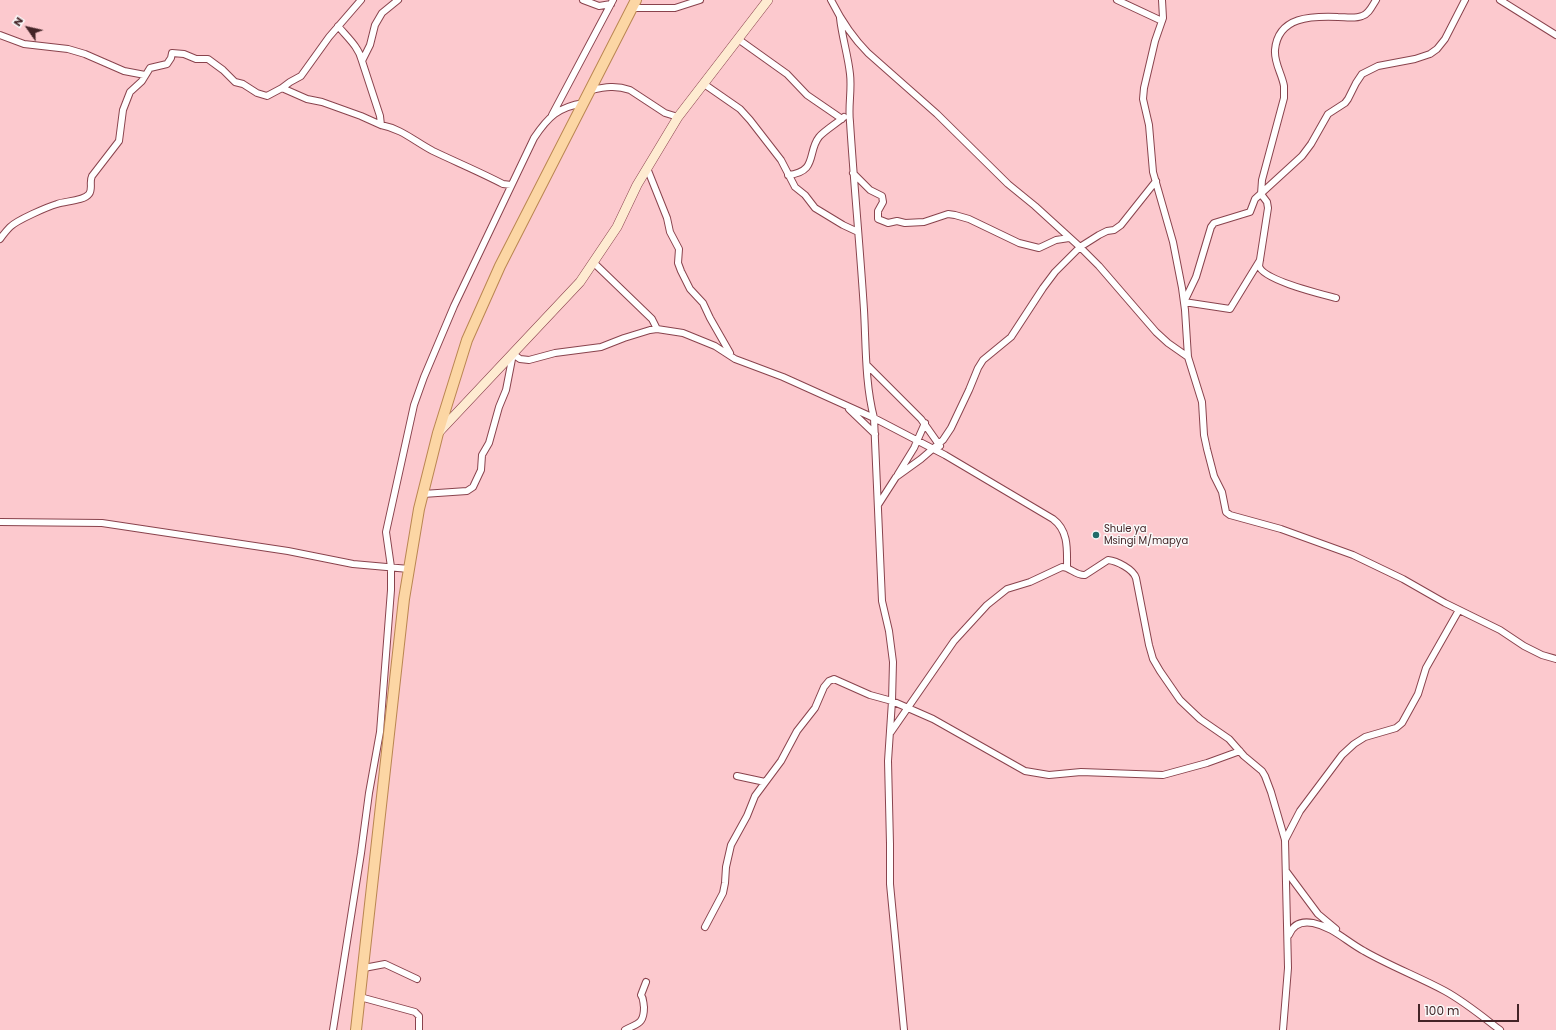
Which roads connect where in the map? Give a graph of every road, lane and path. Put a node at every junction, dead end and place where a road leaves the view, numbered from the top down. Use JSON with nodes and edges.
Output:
{"nodes":[{"id":1,"x":360,"y":0,"type":"edge"},
{"id":2,"x":398,"y":0,"type":"edge"},
{"id":3,"x":583,"y":0,"type":"edge"},
{"id":4,"x":700,"y":0,"type":"edge"},
{"id":5,"x":768,"y":0,"type":"edge"},
{"id":6,"x":831,"y":0,"type":"edge"},
{"id":7,"x":1117,"y":0,"type":"edge"},
{"id":8,"x":1162,"y":0,"type":"edge"},
{"id":9,"x":1376,"y":0,"type":"edge"},
{"id":10,"x":1465,"y":0,"type":"edge"},
{"id":11,"x":1500,"y":0,"type":"edge"},
{"id":12,"x":612,"y":2,"type":"edge"},
{"id":13,"x":634,"y":4,"type":"edge"},
{"id":14,"x":840,"y":18,"type":"junction"},
{"id":15,"x":1162,"y":21,"type":"junction"},
{"id":16,"x":338,"y":26,"type":"junction"},
{"id":17,"x":0,"y":35,"type":"edge"},
{"id":18,"x":1556,"y":35,"type":"edge"},
{"id":19,"x":738,"y":38,"type":"junction"},
{"id":20,"x":362,"y":61,"type":"junction"},
{"id":21,"x":145,"y":75,"type":"junction"},
{"id":22,"x":704,"y":84,"type":"junction"},
{"id":23,"x":282,"y":88,"type":"junction"},
{"id":24,"x":591,"y":90,"type":"junction"},
{"id":25,"x":584,"y":104,"type":"junction"},
{"id":26,"x":849,"y":113,"type":"junction"},
{"id":27,"x":551,"y":115,"type":"junction"},
{"id":28,"x":678,"y":117,"type":"junction"},
{"id":29,"x":842,"y":119,"type":"junction"},
{"id":30,"x":381,"y":126,"type":"junction"},
{"id":31,"x":647,"y":168,"type":"junction"},
{"id":32,"x":853,"y":173,"type":"junction"},
{"id":33,"x":788,"y":175,"type":"junction"},
{"id":34,"x":1156,"y":181,"type":"junction"},
{"id":35,"x":511,"y":185,"type":"junction"},
{"id":36,"x":1261,"y":194,"type":"junction"},
{"id":37,"x":858,"y":232,"type":"junction"},
{"id":38,"x":1069,"y":238,"type":"junction"},
{"id":39,"x":0,"y":239,"type":"edge"},
{"id":40,"x":1080,"y":247,"type":"junction"},
{"id":41,"x":1260,"y":260,"type":"junction"},
{"id":42,"x":594,"y":263,"type":"junction"},
{"id":43,"x":1336,"y":298,"type":"dead end"},
{"id":44,"x":1184,"y":302,"type":"junction"},
{"id":45,"x":656,"y":329,"type":"junction"},
{"id":46,"x":513,"y":354,"type":"junction"},
{"id":47,"x":1188,"y":357,"type":"junction"},
{"id":48,"x":735,"y":359,"type":"junction"},
{"id":49,"x":866,"y":365,"type":"junction"},
{"id":50,"x":844,"y":405,"type":"junction"},
{"id":51,"x":874,"y":418,"type":"junction"},
{"id":52,"x":925,"y":423,"type":"junction"},
{"id":53,"x":438,"y":433,"type":"junction"},
{"id":54,"x":875,"y":434,"type":"junction"},
{"id":55,"x":918,"y":441,"type":"junction"},
{"id":56,"x":939,"y":444,"type":"junction"},
{"id":57,"x":933,"y":449,"type":"junction"},
{"id":58,"x":945,"y":455,"type":"junction"},
{"id":59,"x":896,"y":477,"type":"junction"},
{"id":60,"x":423,"y":494,"type":"junction"},
{"id":61,"x":878,"y":505,"type":"junction"},
{"id":62,"x":0,"y":522,"type":"edge"},
{"id":63,"x":392,"y":567,"type":"junction"},
{"id":64,"x":1067,"y":568,"type":"junction"},
{"id":65,"x":409,"y":569,"type":"junction"},
{"id":66,"x":1459,"y":610,"type":"junction"},
{"id":67,"x":1556,"y":659,"type":"edge"},
{"id":68,"x":892,"y":701,"type":"junction"},
{"id":69,"x":908,"y":708,"type":"junction"},
{"id":70,"x":890,"y":732,"type":"junction"},
{"id":71,"x":1240,"y":751,"type":"junction"},
{"id":72,"x":737,"y":776,"type":"dead end"},
{"id":73,"x":765,"y":782,"type":"junction"},
{"id":74,"x":1285,"y":840,"type":"junction"},
{"id":75,"x":1286,"y":871,"type":"junction"},
{"id":76,"x":705,"y":927,"type":"dead end"},
{"id":77,"x":1342,"y":936,"type":"junction"},
{"id":78,"x":1287,"y":938,"type":"junction"},
{"id":79,"x":364,"y":968,"type":"junction"},
{"id":80,"x":417,"y":979,"type":"dead end"},
{"id":81,"x":646,"y":982,"type":"dead end"},
{"id":82,"x":360,"y":997,"type":"junction"},
{"id":83,"x":333,"y":1030,"type":"edge"},
{"id":84,"x":356,"y":1030,"type":"edge"},
{"id":85,"x":419,"y":1030,"type":"edge"},
{"id":86,"x":625,"y":1030,"type":"edge"},
{"id":87,"x":904,"y":1030,"type":"edge"},
{"id":88,"x":1282,"y":1030,"type":"edge"},
{"id":89,"x":1500,"y":1030,"type":"edge"}],
"edges":[{"from":1,"to":16,"type":"street"},
{"from":2,"to":20,"type":"street"},
{"from":3,"to":12,"type":"street"},
{"from":4,"to":13,"type":"street"},
{"from":5,"to":19,"type":"street"},
{"from":6,"to":14,"type":"street"},
{"from":7,"to":15,"type":"street"},
{"from":8,"to":15,"type":"street"},
{"from":9,"to":36,"type":"street"},
{"from":10,"to":36,"type":"street"},
{"from":11,"to":18,"type":"street"},
{"from":12,"to":27,"type":"street"},
{"from":13,"to":24,"type":"main road"},
{"from":14,"to":26,"type":"street"},
{"from":14,"to":38,"type":"street"},
{"from":15,"to":34,"type":"street"},
{"from":16,"to":20,"type":"street"},
{"from":16,"to":23,"type":"street"},
{"from":17,"to":21,"type":"street"},
{"from":19,"to":22,"type":"street"},
{"from":19,"to":29,"type":"street"},
{"from":20,"to":30,"type":"street"},
{"from":21,"to":23,"type":"street"},
{"from":21,"to":39,"type":"street"},
{"from":22,"to":28,"type":"street"},
{"from":22,"to":33,"type":"street"},
{"from":23,"to":30,"type":"street"},
{"from":24,"to":25,"type":"main road"},
{"from":24,"to":28,"type":"street"},
{"from":25,"to":27,"type":"street"},
{"from":25,"to":53,"type":"main road"},
{"from":26,"to":29,"type":"street"},
{"from":26,"to":32,"type":"street"},
{"from":27,"to":35,"type":"street"},
{"from":28,"to":31,"type":"street"},
{"from":29,"to":33,"type":"street"},
{"from":30,"to":35,"type":"street"},
{"from":31,"to":42,"type":"street"},
{"from":31,"to":48,"type":"street"},
{"from":32,"to":37,"type":"street"},
{"from":32,"to":38,"type":"street"},
{"from":33,"to":37,"type":"street"},
{"from":34,"to":40,"type":"street"},
{"from":34,"to":44,"type":"street"},
{"from":35,"to":63,"type":"street"},
{"from":36,"to":41,"type":"street"},
{"from":36,"to":44,"type":"street"},
{"from":37,"to":49,"type":"street"},
{"from":38,"to":40,"type":"street"},
{"from":40,"to":47,"type":"street"},
{"from":40,"to":56,"type":"street"},
{"from":41,"to":43,"type":"street"},
{"from":41,"to":44,"type":"street"},
{"from":42,"to":45,"type":"street"},
{"from":42,"to":46,"type":"street"},
{"from":44,"to":47,"type":"street"},
{"from":45,"to":46,"type":"street"},
{"from":45,"to":48,"type":"street"},
{"from":46,"to":53,"type":"street"},
{"from":46,"to":60,"type":"street"},
{"from":47,"to":66,"type":"street"},
{"from":48,"to":50,"type":"street"},
{"from":49,"to":51,"type":"street"},
{"from":49,"to":52,"type":"street"},
{"from":50,"to":51,"type":"street"},
{"from":50,"to":54,"type":"street"},
{"from":51,"to":54,"type":"street"},
{"from":51,"to":55,"type":"street"},
{"from":52,"to":55,"type":"street"},
{"from":52,"to":56,"type":"street"},
{"from":53,"to":60,"type":"main road"},
{"from":54,"to":61,"type":"street"},
{"from":55,"to":57,"type":"street"},
{"from":55,"to":59,"type":"street"},
{"from":56,"to":57,"type":"street"},
{"from":56,"to":58,"type":"street"},
{"from":57,"to":58,"type":"street"},
{"from":57,"to":59,"type":"street"},
{"from":58,"to":64,"type":"street"},
{"from":59,"to":61,"type":"street"},
{"from":60,"to":65,"type":"main road"},
{"from":61,"to":68,"type":"street"},
{"from":62,"to":63,"type":"street"},
{"from":63,"to":65,"type":"street"},
{"from":63,"to":83,"type":"street"},
{"from":64,"to":69,"type":"street"},
{"from":64,"to":71,"type":"street"},
{"from":65,"to":79,"type":"main road"},
{"from":66,"to":67,"type":"street"},
{"from":66,"to":74,"type":"street"},
{"from":68,"to":69,"type":"street"},
{"from":68,"to":70,"type":"street"},
{"from":68,"to":73,"type":"street"},
{"from":69,"to":70,"type":"street"},
{"from":69,"to":71,"type":"street"},
{"from":70,"to":87,"type":"street"},
{"from":71,"to":74,"type":"street"},
{"from":72,"to":73,"type":"street"},
{"from":73,"to":76,"type":"street"},
{"from":74,"to":75,"type":"street"},
{"from":75,"to":77,"type":"street"},
{"from":75,"to":78,"type":"street"},
{"from":77,"to":78,"type":"street"},
{"from":77,"to":89,"type":"street"},
{"from":78,"to":88,"type":"street"},
{"from":79,"to":80,"type":"street"},
{"from":79,"to":82,"type":"main road"},
{"from":81,"to":86,"type":"street"},
{"from":82,"to":84,"type":"main road"},
{"from":82,"to":85,"type":"street"}]}
